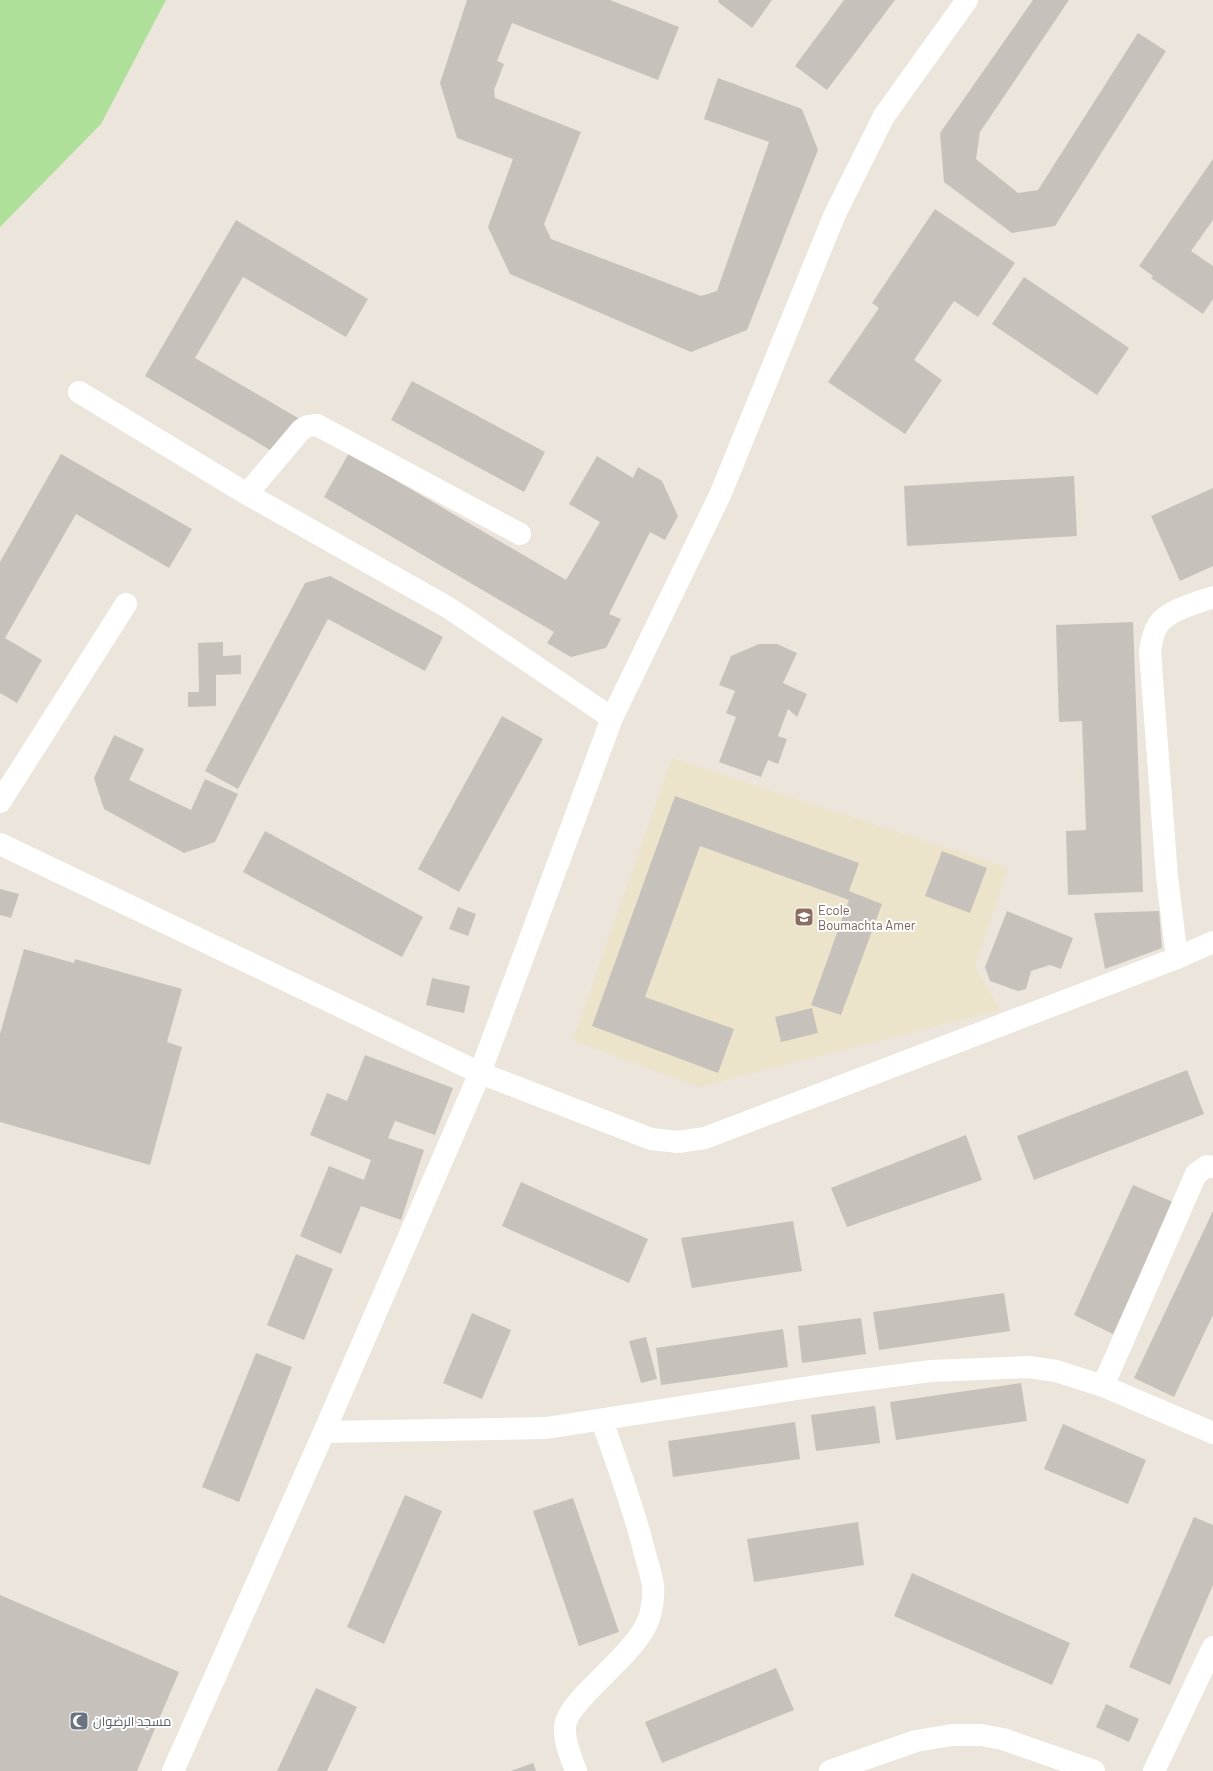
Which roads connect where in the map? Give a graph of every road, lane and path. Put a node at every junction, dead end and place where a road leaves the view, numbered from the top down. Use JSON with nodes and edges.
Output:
{"nodes":[{"id":1,"x":968,"y":0,"type":"edge"},
{"id":2,"x":79,"y":392,"type":"dead end"},
{"id":3,"x":247,"y":494,"type":"junction"},
{"id":4,"x":520,"y":534,"type":"dead end"},
{"id":5,"x":1213,"y":597,"type":"edge"},
{"id":6,"x":126,"y":604,"type":"dead end"},
{"id":7,"x":612,"y":718,"type":"junction"},
{"id":8,"x":0,"y":802,"type":"edge"},
{"id":9,"x":0,"y":844,"type":"edge"},
{"id":10,"x":1213,"y":942,"type":"edge"},
{"id":11,"x":1177,"y":958,"type":"junction"},
{"id":12,"x":480,"y":1072,"type":"junction"},
{"id":13,"x":1213,"y":1167,"type":"edge"},
{"id":14,"x":1103,"y":1386,"type":"junction"},
{"id":15,"x":602,"y":1421,"type":"junction"},
{"id":16,"x":324,"y":1432,"type":"junction"},
{"id":17,"x":1213,"y":1433,"type":"edge"},
{"id":18,"x":1213,"y":1647,"type":"edge"},
{"id":19,"x":173,"y":1771,"type":"edge"},
{"id":20,"x":576,"y":1771,"type":"edge"},
{"id":21,"x":830,"y":1771,"type":"edge"},
{"id":22,"x":1094,"y":1771,"type":"edge"},
{"id":23,"x":1154,"y":1771,"type":"edge"}],
"edges":[{"from":1,"to":7,"type":"street"},
{"from":2,"to":3,"type":"street"},
{"from":3,"to":4,"type":"street"},
{"from":3,"to":7,"type":"street"},
{"from":5,"to":11,"type":"street"},
{"from":6,"to":8,"type":"street"},
{"from":7,"to":12,"type":"street"},
{"from":9,"to":12,"type":"street"},
{"from":10,"to":11,"type":"street"},
{"from":11,"to":12,"type":"street"},
{"from":12,"to":16,"type":"street"},
{"from":13,"to":14,"type":"street"},
{"from":14,"to":15,"type":"street"},
{"from":14,"to":17,"type":"street"},
{"from":15,"to":16,"type":"street"},
{"from":15,"to":20,"type":"street"},
{"from":16,"to":19,"type":"street"},
{"from":18,"to":23,"type":"street"},
{"from":21,"to":22,"type":"street"}]}
